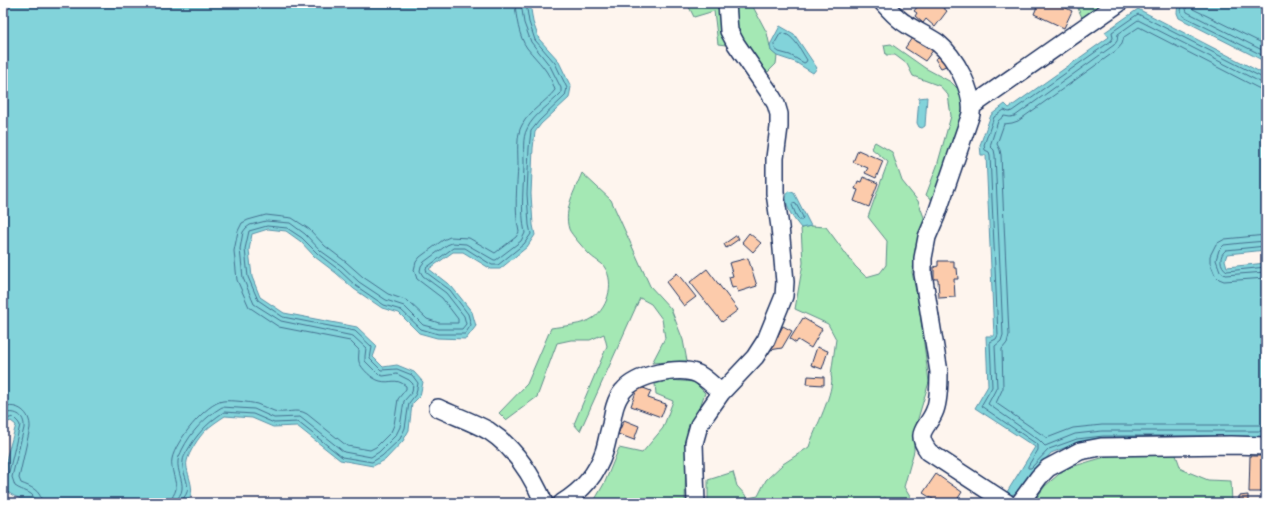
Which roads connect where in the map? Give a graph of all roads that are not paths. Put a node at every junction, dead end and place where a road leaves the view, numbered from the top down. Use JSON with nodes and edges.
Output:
{"nodes":[{"id":1,"x":727,"y":3,"type":"edge"},
{"id":2,"x":883,"y":3,"type":"edge"},
{"id":3,"x":1119,"y":3,"type":"edge"},
{"id":4,"x":972,"y":106,"type":"junction"},
{"id":5,"x":721,"y":394,"type":"junction"},
{"id":6,"x":438,"y":408,"type":"dead end"},
{"id":7,"x":1266,"y":446,"type":"edge"},
{"id":8,"x":544,"y":503,"type":"edge"},
{"id":9,"x":562,"y":503,"type":"edge"},
{"id":10,"x":696,"y":503,"type":"edge"},
{"id":11,"x":1007,"y":503,"type":"edge"},
{"id":12,"x":1020,"y":503,"type":"edge"}],
"edges":[{"from":1,"to":5,"type":"street"},
{"from":2,"to":4,"type":"street"},
{"from":3,"to":4,"type":"street"},
{"from":4,"to":11,"type":"street"},
{"from":5,"to":9,"type":"street"},
{"from":5,"to":10,"type":"street"},
{"from":6,"to":8,"type":"street"},
{"from":7,"to":12,"type":"street"}]}
